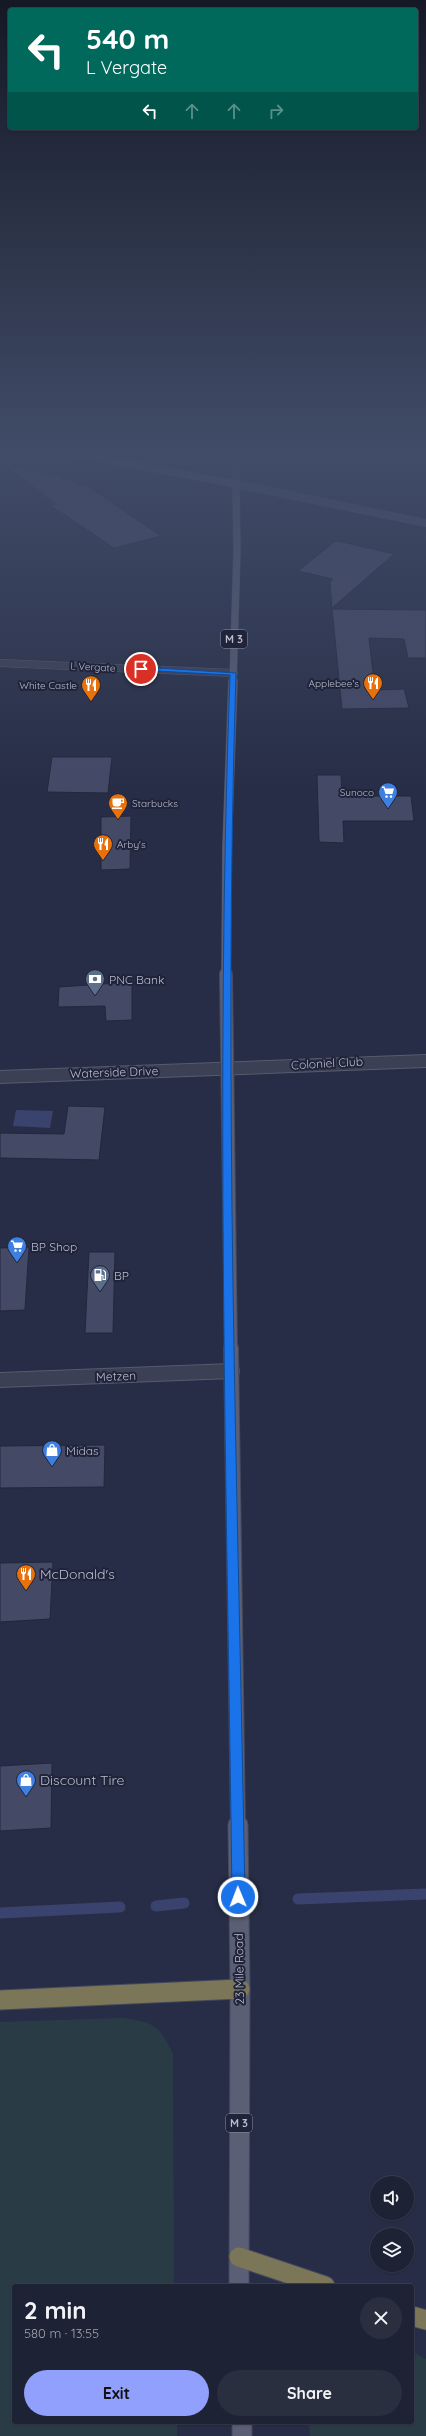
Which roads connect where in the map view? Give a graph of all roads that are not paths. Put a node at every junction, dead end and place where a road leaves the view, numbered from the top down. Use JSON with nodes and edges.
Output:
{"nodes":[{"id":1,"x":235,"y":567,"type":"edge"},
{"id":2,"x":0,"y":662,"type":"edge"},
{"id":3,"x":234,"y":673,"type":"junction"},
{"id":4,"x":426,"y":1060,"type":"edge"},
{"id":5,"x":227,"y":1068,"type":"junction"},
{"id":6,"x":0,"y":1077,"type":"edge"},
{"id":7,"x":232,"y":1371,"type":"junction"},
{"id":8,"x":0,"y":1380,"type":"edge"},
{"id":9,"x":240,"y":1989,"type":"junction"},
{"id":10,"x":0,"y":2000,"type":"edge"},
{"id":11,"x":238,"y":2257,"type":"junction"},
{"id":12,"x":239,"y":2284,"type":"edge"},
{"id":13,"x":319,"y":2284,"type":"edge"},
{"id":14,"x":414,"y":2317,"type":"edge"},
{"id":15,"x":426,"y":2320,"type":"edge"},
{"id":16,"x":242,"y":2424,"type":"edge"},
{"id":17,"x":242,"y":2436,"type":"edge"}],
"edges":[{"from":1,"to":3,"type":"main road","name":"23 Mile Road","number":"M 3"},
{"from":2,"to":3,"type":"street","name":"L Vergate"},
{"from":3,"to":5,"type":"main road","name":"23 Mile Road","number":"M 3"},
{"from":4,"to":5,"type":"street","name":"Coloniel Club"},
{"from":5,"to":6,"type":"street","name":"Waterside Drive"},
{"from":5,"to":7,"type":"main road","name":"23 Mile Road","number":"M 3"},
{"from":7,"to":8,"type":"street","name":"Metzen"},
{"from":7,"to":9,"type":"main road","name":"23 Mile Road","number":"M 3"},
{"from":9,"to":10,"type":"highway"},
{"from":9,"to":11,"type":"main road","name":"23 Mile Road","number":"M 3"},
{"from":11,"to":12,"type":"main road","name":"23 Mile Road","number":"M 3"},
{"from":11,"to":13,"type":"highway"},
{"from":14,"to":15,"type":"highway"},
{"from":16,"to":17,"type":"main road"}]}
